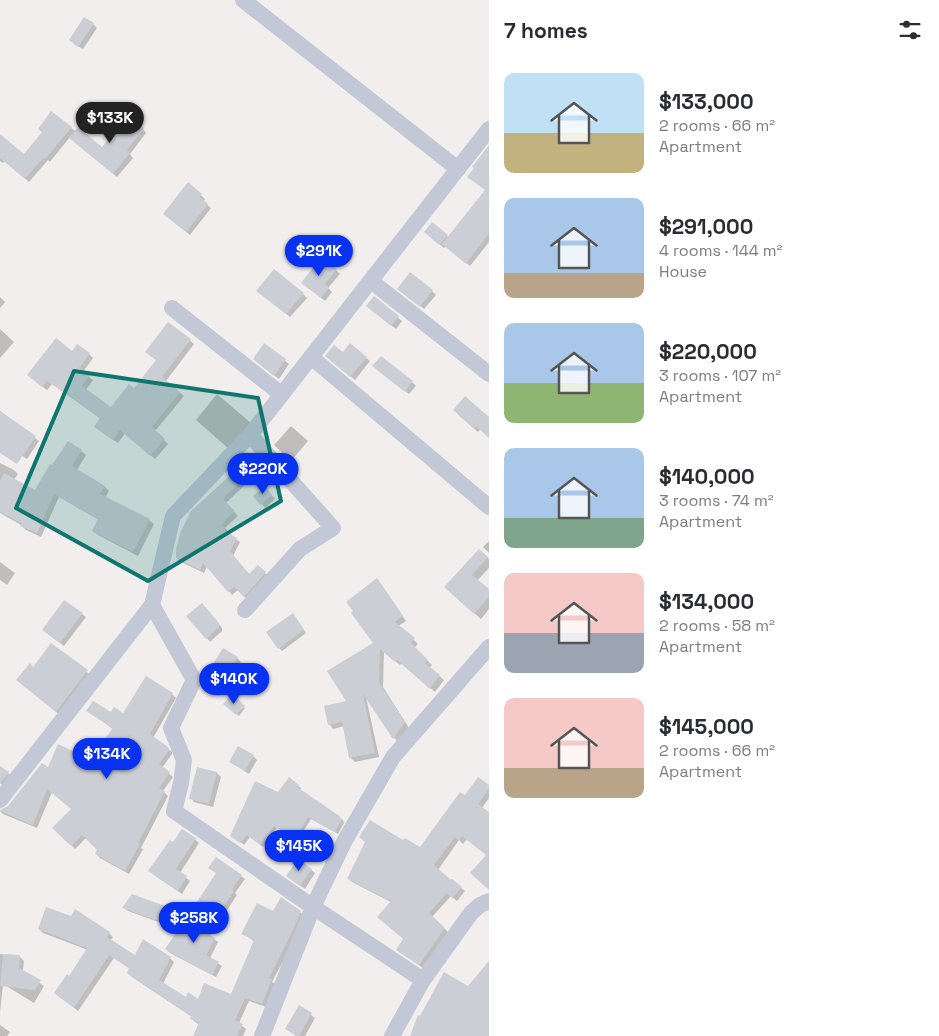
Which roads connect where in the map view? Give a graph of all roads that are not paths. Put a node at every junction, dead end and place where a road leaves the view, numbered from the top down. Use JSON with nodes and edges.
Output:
{"nodes":[{"id":1,"x":242,"y":0,"type":"edge"},
{"id":2,"x":489,"y":129,"type":"edge"},
{"id":3,"x":458,"y":169,"type":"junction"},
{"id":4,"x":371,"y":281,"type":"junction"},
{"id":5,"x":172,"y":308,"type":"dead end"},
{"id":6,"x":311,"y":357,"type":"junction"},
{"id":7,"x":489,"y":374,"type":"edge"},
{"id":8,"x":281,"y":394,"type":"junction"},
{"id":9,"x":250,"y":435,"type":"junction"},
{"id":10,"x":489,"y":507,"type":"edge"},
{"id":11,"x":152,"y":605,"type":"junction"},
{"id":12,"x":245,"y":610,"type":"dead end"},
{"id":13,"x":489,"y":647,"type":"edge"},
{"id":14,"x":0,"y":800,"type":"edge"},
{"id":15,"x":489,"y":901,"type":"edge"},
{"id":16,"x":313,"y":907,"type":"junction"},
{"id":17,"x":423,"y":980,"type":"junction"},
{"id":18,"x":262,"y":1036,"type":"edge"},
{"id":19,"x":392,"y":1036,"type":"edge"}],
"edges":[{"from":1,"to":3,"type":"street"},
{"from":2,"to":3,"type":"street"},
{"from":3,"to":4,"type":"street"},
{"from":4,"to":6,"type":"street"},
{"from":4,"to":7,"type":"street"},
{"from":5,"to":8,"type":"street"},
{"from":6,"to":8,"type":"street"},
{"from":6,"to":10,"type":"street"},
{"from":8,"to":9,"type":"street"},
{"from":9,"to":11,"type":"street"},
{"from":9,"to":12,"type":"street"},
{"from":11,"to":14,"type":"street"},
{"from":11,"to":16,"type":"street"},
{"from":13,"to":16,"type":"street"},
{"from":15,"to":17,"type":"street"},
{"from":16,"to":17,"type":"street"},
{"from":16,"to":18,"type":"street"},
{"from":17,"to":19,"type":"street"}]}
